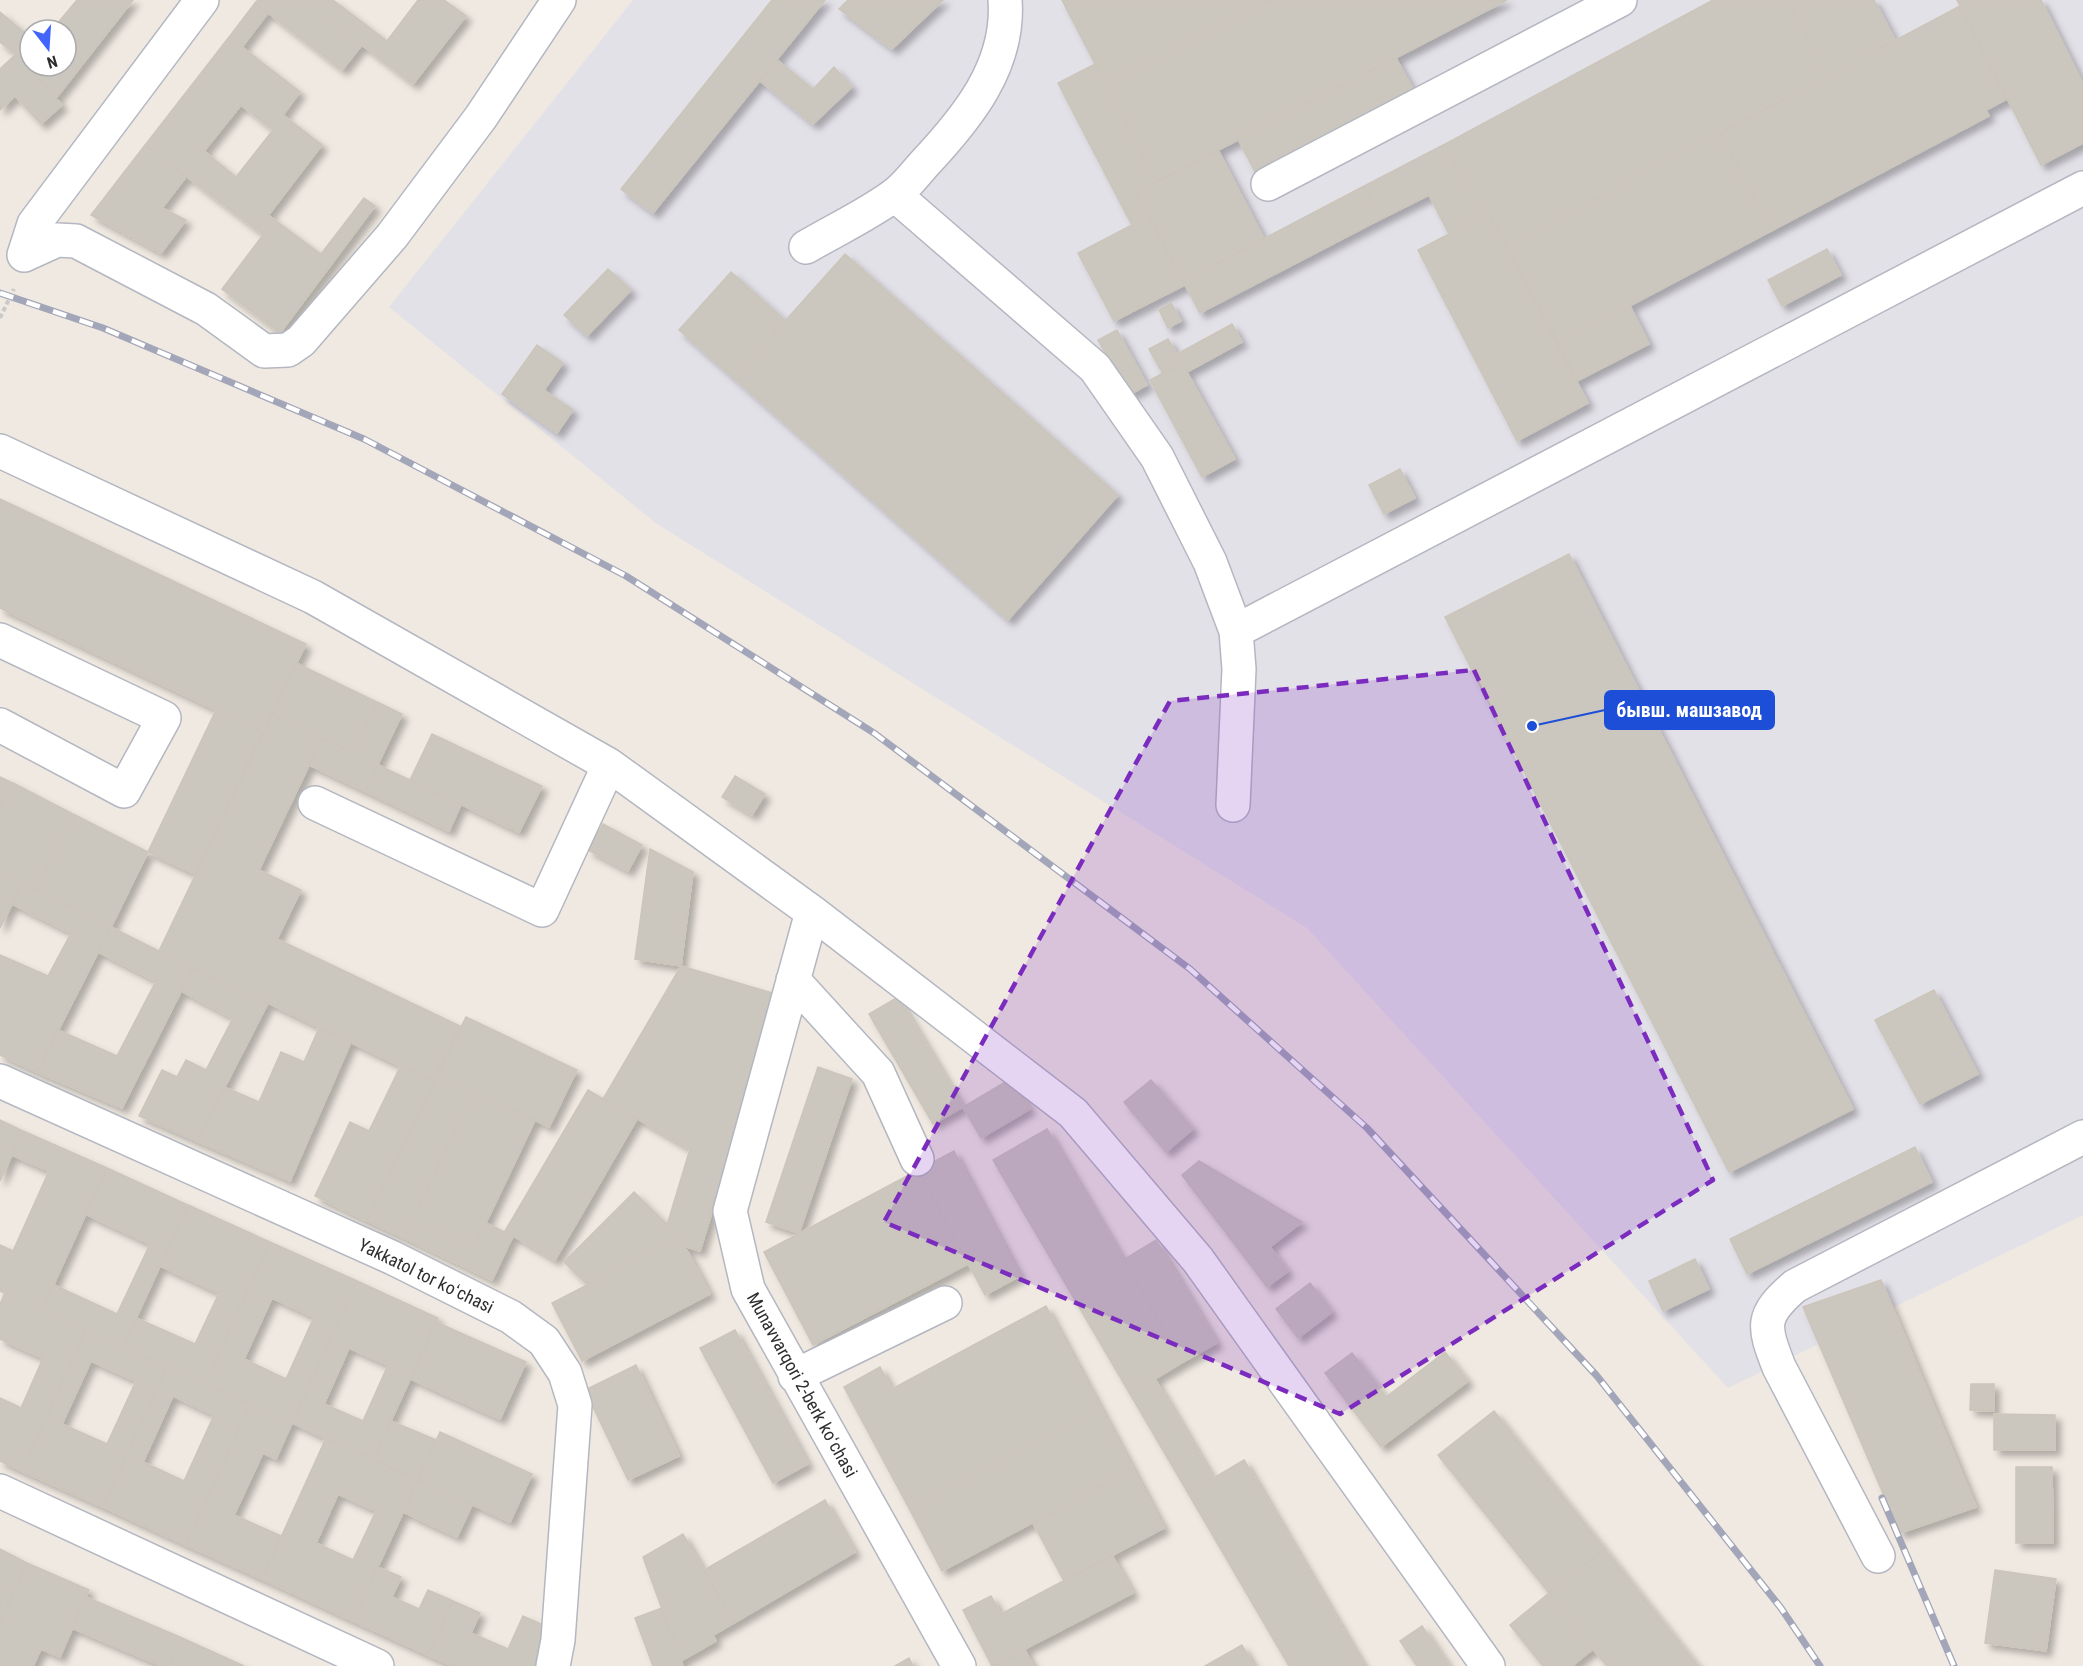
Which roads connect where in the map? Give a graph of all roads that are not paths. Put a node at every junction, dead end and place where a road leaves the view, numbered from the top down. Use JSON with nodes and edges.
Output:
{"nodes":[{"id":1,"x":202,"y":0,"type":"edge"},
{"id":2,"x":559,"y":0,"type":"edge"},
{"id":3,"x":1005,"y":0,"type":"edge"},
{"id":4,"x":1620,"y":0,"type":"edge"},
{"id":5,"x":1268,"y":184,"type":"dead end"},
{"id":6,"x":2083,"y":188,"type":"edge"},
{"id":7,"x":895,"y":195,"type":"junction"},
{"id":8,"x":806,"y":247,"type":"dead end"},
{"id":9,"x":0,"y":451,"type":"edge"},
{"id":10,"x":1236,"y":631,"type":"junction"},
{"id":11,"x":0,"y":640,"type":"edge"},
{"id":12,"x":0,"y":725,"type":"edge"},
{"id":13,"x":609,"y":765,"type":"junction"},
{"id":14,"x":315,"y":803,"type":"dead end"},
{"id":15,"x":1233,"y":805,"type":"dead end"},
{"id":16,"x":812,"y":912,"type":"junction"},
{"id":17,"x":793,"y":980,"type":"junction"},
{"id":18,"x":0,"y":1081,"type":"edge"},
{"id":19,"x":2083,"y":1137,"type":"edge"},
{"id":20,"x":917,"y":1159,"type":"dead end"},
{"id":21,"x":945,"y":1303,"type":"dead end"},
{"id":22,"x":795,"y":1376,"type":"junction"},
{"id":23,"x":0,"y":1491,"type":"edge"},
{"id":24,"x":1878,"y":1556,"type":"dead end"},
{"id":25,"x":377,"y":1666,"type":"edge"},
{"id":26,"x":553,"y":1666,"type":"edge"},
{"id":27,"x":958,"y":1666,"type":"edge"},
{"id":28,"x":1488,"y":1666,"type":"edge"}],
"edges":[{"from":1,"to":2,"type":"street"},
{"from":3,"to":7,"type":"street"},
{"from":4,"to":5,"type":"street"},
{"from":6,"to":10,"type":"street"},
{"from":7,"to":8,"type":"street"},
{"from":7,"to":10,"type":"street"},
{"from":9,"to":13,"type":"street"},
{"from":10,"to":15,"type":"street"},
{"from":11,"to":12,"type":"street"},
{"from":13,"to":14,"type":"street"},
{"from":13,"to":16,"type":"street"},
{"from":16,"to":17,"type":"street","name":"Munavvarqori 2-berk koʻchasi"},
{"from":16,"to":28,"type":"street"},
{"from":17,"to":20,"type":"street"},
{"from":17,"to":22,"type":"street","name":"Munavvarqori 2-berk koʻchasi"},
{"from":18,"to":26,"type":"street","name":"Yakkatol tor koʻchasi"},
{"from":19,"to":24,"type":"street"},
{"from":21,"to":22,"type":"street"},
{"from":22,"to":27,"type":"street","name":"Munavvarqori 2-berk koʻchasi"},
{"from":23,"to":25,"type":"street"}]}
